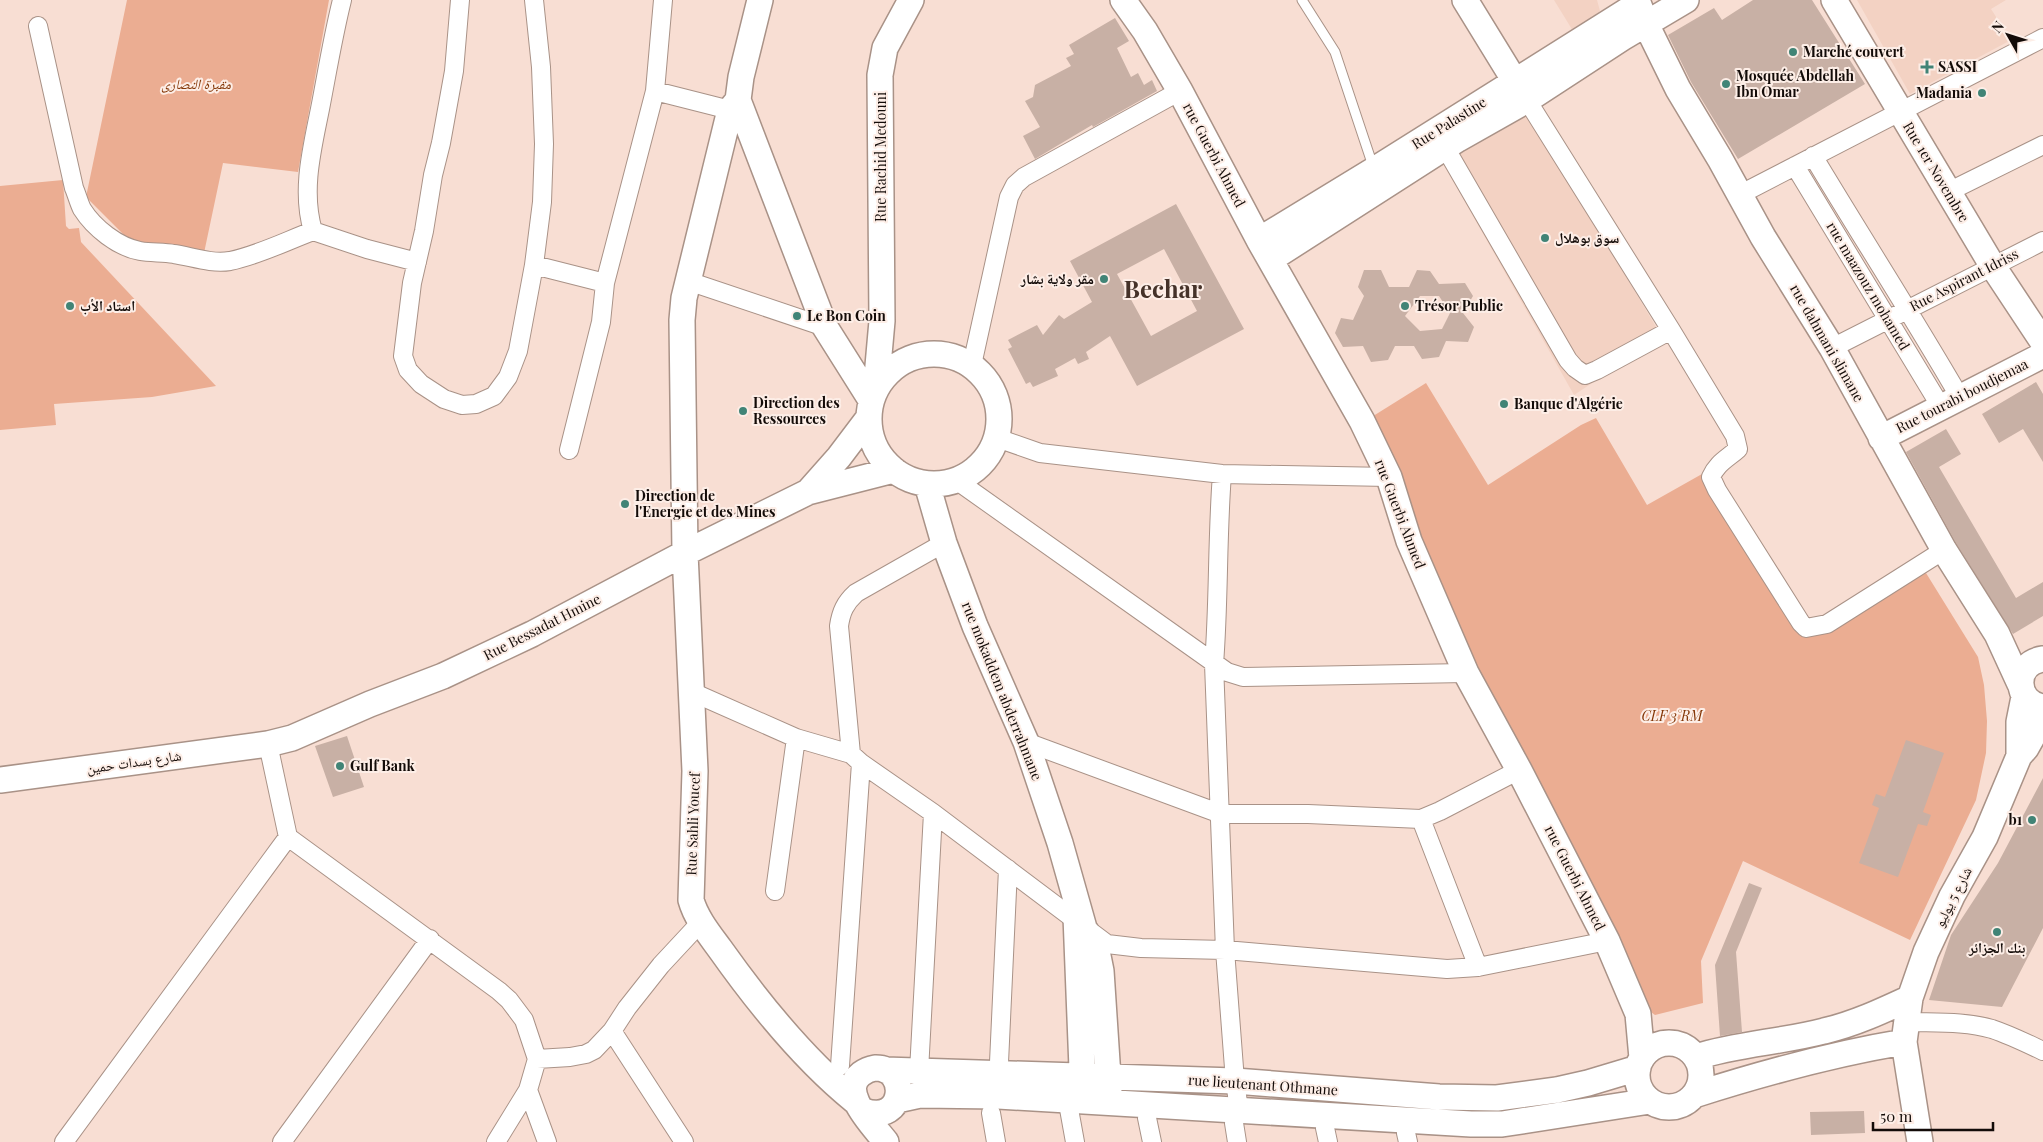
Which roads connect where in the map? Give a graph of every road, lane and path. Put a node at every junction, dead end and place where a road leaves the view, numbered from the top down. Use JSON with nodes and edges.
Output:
{"nodes":[{"id":1,"x":342,"y":0,"type":"edge"},
{"id":2,"x":460,"y":0,"type":"edge"},
{"id":3,"x":534,"y":0,"type":"edge"},
{"id":4,"x":663,"y":0,"type":"edge"},
{"id":5,"x":760,"y":0,"type":"edge"},
{"id":6,"x":911,"y":0,"type":"edge"},
{"id":7,"x":1123,"y":0,"type":"edge"},
{"id":8,"x":1302,"y":0,"type":"edge"},
{"id":9,"x":1465,"y":0,"type":"edge"},
{"id":10,"x":1686,"y":0,"type":"edge"},
{"id":11,"x":1834,"y":0,"type":"edge"},
{"id":12,"x":1640,"y":9,"type":"edge"},
{"id":13,"x":38,"y":26,"type":"dead end"},
{"id":14,"x":2043,"y":38,"type":"edge"},
{"id":15,"x":655,"y":91,"type":"junction"},
{"id":16,"x":1180,"y":91,"type":"junction"},
{"id":17,"x":1521,"y":91,"type":"junction"},
{"id":18,"x":734,"y":105,"type":"junction"},
{"id":19,"x":1901,"y":112,"type":"junction"},
{"id":20,"x":1442,"y":139,"type":"junction"},
{"id":21,"x":2043,"y":145,"type":"edge"},
{"id":22,"x":1813,"y":156,"type":"junction"},
{"id":23,"x":1794,"y":166,"type":"junction"},
{"id":24,"x":1377,"y":180,"type":"junction"},
{"id":25,"x":1948,"y":192,"type":"junction"},
{"id":26,"x":1739,"y":195,"type":"junction"},
{"id":27,"x":313,"y":230,"type":"junction"},
{"id":28,"x":2043,"y":241,"type":"edge"},
{"id":29,"x":1265,"y":249,"type":"junction"},
{"id":30,"x":417,"y":262,"type":"junction"},
{"id":31,"x":534,"y":265,"type":"junction"},
{"id":32,"x":1992,"y":265,"type":"junction"},
{"id":33,"x":688,"y":281,"type":"junction"},
{"id":34,"x":605,"y":283,"type":"junction"},
{"id":35,"x":1908,"y":308,"type":"junction"},
{"id":36,"x":1888,"y":319,"type":"junction"},
{"id":37,"x":882,"y":321,"type":"junction"},
{"id":38,"x":825,"y":327,"type":"junction"},
{"id":39,"x":1671,"y":330,"type":"junction"},
{"id":40,"x":2043,"y":342,"type":"edge"},
{"id":41,"x":1832,"y":348,"type":"junction"},
{"id":42,"x":922,"y":354,"type":"junction"},
{"id":43,"x":2043,"y":355,"type":"edge"},
{"id":44,"x":972,"y":365,"type":"junction"},
{"id":45,"x":871,"y":402,"type":"junction"},
{"id":46,"x":1950,"y":402,"type":"junction"},
{"id":47,"x":996,"y":438,"type":"junction"},
{"id":48,"x":1882,"y":438,"type":"junction"},
{"id":49,"x":569,"y":450,"type":"dead end"},
{"id":50,"x":894,"y":470,"type":"junction"},
{"id":51,"x":1222,"y":474,"type":"junction"},
{"id":52,"x":1388,"y":477,"type":"junction"},
{"id":53,"x":956,"y":480,"type":"junction"},
{"id":54,"x":926,"y":484,"type":"junction"},
{"id":55,"x":808,"y":492,"type":"junction"},
{"id":56,"x":944,"y":543,"type":"junction"},
{"id":57,"x":1944,"y":550,"type":"junction"},
{"id":58,"x":685,"y":553,"type":"junction"},
{"id":59,"x":2043,"y":659,"type":"edge"},
{"id":60,"x":1214,"y":664,"type":"junction"},
{"id":61,"x":1466,"y":673,"type":"junction"},
{"id":62,"x":692,"y":692,"type":"junction"},
{"id":63,"x":2029,"y":696,"type":"edge"},
{"id":64,"x":2043,"y":718,"type":"edge"},
{"id":65,"x":796,"y":738,"type":"junction"},
{"id":66,"x":1026,"y":742,"type":"junction"},
{"id":67,"x":268,"y":744,"type":"junction"},
{"id":68,"x":2019,"y":756,"type":"junction"},
{"id":69,"x":856,"y":759,"type":"junction"},
{"id":70,"x":1519,"y":770,"type":"junction"},
{"id":71,"x":0,"y":780,"type":"edge"},
{"id":72,"x":934,"y":812,"type":"junction"},
{"id":73,"x":1221,"y":814,"type":"junction"},
{"id":74,"x":1420,"y":820,"type":"junction"},
{"id":75,"x":288,"y":837,"type":"junction"},
{"id":76,"x":1008,"y":869,"type":"junction"},
{"id":77,"x":774,"y":891,"type":"dead end"},
{"id":78,"x":1079,"y":916,"type":"junction"},
{"id":79,"x":701,"y":922,"type":"junction"},
{"id":80,"x":430,"y":940,"type":"junction"},
{"id":81,"x":1607,"y":941,"type":"junction"},
{"id":82,"x":1225,"y":950,"type":"junction"},
{"id":83,"x":1478,"y":967,"type":"junction"},
{"id":84,"x":1910,"y":998,"type":"junction"},
{"id":85,"x":1638,"y":1014,"type":"junction"},
{"id":86,"x":612,"y":1031,"type":"junction"},
{"id":87,"x":1905,"y":1032,"type":"junction"},
{"id":88,"x":1669,"y":1043,"type":"junction"},
{"id":89,"x":2043,"y":1051,"type":"edge"},
{"id":90,"x":806,"y":1056,"type":"junction"},
{"id":91,"x":1696,"y":1057,"type":"junction"},
{"id":92,"x":537,"y":1059,"type":"junction"},
{"id":93,"x":1640,"y":1063,"type":"junction"},
{"id":94,"x":885,"y":1070,"type":"junction"},
{"id":95,"x":849,"y":1071,"type":"junction"},
{"id":96,"x":919,"y":1071,"type":"junction"},
{"id":97,"x":1108,"y":1077,"type":"junction"},
{"id":98,"x":1235,"y":1081,"type":"junction"},
{"id":99,"x":528,"y":1090,"type":"junction"},
{"id":100,"x":996,"y":1094,"type":"junction"},
{"id":101,"x":1078,"y":1095,"type":"junction"},
{"id":102,"x":1694,"y":1095,"type":"junction"},
{"id":103,"x":1497,"y":1098,"type":"junction"},
{"id":104,"x":1650,"y":1101,"type":"junction"},
{"id":105,"x":1110,"y":1102,"type":"junction"},
{"id":106,"x":895,"y":1103,"type":"junction"},
{"id":107,"x":860,"y":1106,"type":"junction"},
{"id":108,"x":1237,"y":1117,"type":"junction"},
{"id":109,"x":1147,"y":1118,"type":"dead end"},
{"id":110,"x":1504,"y":1133,"type":"edge"},
{"id":111,"x":64,"y":1142,"type":"edge"},
{"id":112,"x":282,"y":1142,"type":"edge"},
{"id":113,"x":496,"y":1142,"type":"edge"},
{"id":114,"x":547,"y":1142,"type":"edge"},
{"id":115,"x":684,"y":1142,"type":"edge"},
{"id":116,"x":886,"y":1142,"type":"edge"},
{"id":117,"x":901,"y":1142,"type":"edge"},
{"id":118,"x":996,"y":1142,"type":"edge"},
{"id":119,"x":1075,"y":1142,"type":"edge"},
{"id":120,"x":1152,"y":1142,"type":"edge"},
{"id":121,"x":1237,"y":1142,"type":"edge"},
{"id":122,"x":1920,"y":1142,"type":"edge"}],
"edges":[{"from":1,"to":27,"type":"street"},
{"from":2,"to":30,"type":"street"},
{"from":3,"to":31,"type":"street"},
{"from":4,"to":15,"type":"street"},
{"from":5,"to":18,"type":"main road","name":"Rue Sahli Youcef"},
{"from":6,"to":37,"type":"main road","name":"Rue Rachid Medouni"},
{"from":7,"to":16,"type":"main road","name":"rue Guerbi Ahmed"},
{"from":8,"to":24,"type":"lane"},
{"from":9,"to":17,"type":"main road"},
{"from":10,"to":12,"type":"main road","name":"Rue Palastine"},
{"from":11,"to":19,"type":"main road","name":"Rue 1er Novembre"},
{"from":12,"to":17,"type":"main road","name":"Rue Palastine"},
{"from":12,"to":26,"type":"main road","name":"rue dahmani slimane"},
{"from":13,"to":27,"type":"street"},
{"from":14,"to":19,"type":"street"},
{"from":15,"to":18,"type":"street"},
{"from":15,"to":34,"type":"street"},
{"from":16,"to":29,"type":"main road","name":"rue Guerbi Ahmed"},
{"from":16,"to":44,"type":"street"},
{"from":17,"to":20,"type":"main road","name":"Rue Palastine"},
{"from":17,"to":39,"type":"street"},
{"from":18,"to":33,"type":"main road","name":"Rue Sahli Youcef"},
{"from":18,"to":38,"type":"main road"},
{"from":19,"to":22,"type":"street"},
{"from":19,"to":25,"type":"main road","name":"Rue 1er Novembre"},
{"from":20,"to":24,"type":"main road","name":"Rue Palastine"},
{"from":20,"to":39,"type":"street"},
{"from":21,"to":25,"type":"street"},
{"from":22,"to":23,"type":"street"},
{"from":22,"to":35,"type":"street","name":"rue maazouz mohamed"},
{"from":23,"to":26,"type":"street"},
{"from":23,"to":36,"type":"street","name":"rue maazouz mohamed"},
{"from":24,"to":29,"type":"main road","name":"Rue Palastine"},
{"from":25,"to":32,"type":"main road","name":"Rue 1er Novembre"},
{"from":26,"to":41,"type":"main road","name":"rue dahmani slimane"},
{"from":27,"to":30,"type":"street"},
{"from":28,"to":32,"type":"street","name":"Rue Aspirant Idriss"},
{"from":29,"to":52,"type":"main road","name":"rue Guerbi Ahmed"},
{"from":30,"to":31,"type":"street"},
{"from":31,"to":34,"type":"street"},
{"from":32,"to":35,"type":"street","name":"Rue Aspirant Idriss"},
{"from":32,"to":40,"type":"main road","name":"Rue 1er Novembre"},
{"from":33,"to":38,"type":"street"},
{"from":33,"to":58,"type":"main road","name":"Rue Sahli Youcef"},
{"from":34,"to":49,"type":"street"},
{"from":35,"to":36,"type":"street","name":"Rue Aspirant Idriss"},
{"from":35,"to":46,"type":"street","name":"rue maazouz mohamed"},
{"from":36,"to":41,"type":"street","name":"Rue Aspirant Idriss"},
{"from":36,"to":46,"type":"street","name":"rue maazouz mohamed"},
{"from":37,"to":42,"type":"main road"},
{"from":37,"to":45,"type":"main road","name":"Rue Rachid Medouni"},
{"from":38,"to":45,"type":"main road"},
{"from":39,"to":57,"type":"street"},
{"from":41,"to":48,"type":"main road","name":"rue dahmani slimane"},
{"from":42,"to":44,"type":"main road"},
{"from":42,"to":45,"type":"main road"},
{"from":43,"to":46,"type":"main road","name":"Rue tourabi boudjemaa"},
{"from":44,"to":47,"type":"main road"},
{"from":45,"to":50,"type":"main road"},
{"from":45,"to":55,"type":"main road","name":"Rue Bessadat Hmine"},
{"from":46,"to":48,"type":"main road","name":"Rue tourabi boudjemaa"},
{"from":47,"to":51,"type":"street"},
{"from":47,"to":53,"type":"main road"},
{"from":48,"to":57,"type":"main road","name":"rue dahmani slimane"},
{"from":50,"to":54,"type":"main road"},
{"from":50,"to":55,"type":"main road","name":"Rue Bessadat Hmine"},
{"from":51,"to":52,"type":"street"},
{"from":51,"to":60,"type":"street"},
{"from":52,"to":61,"type":"main road","name":"rue Guerbi Ahmed"},
{"from":53,"to":54,"type":"main road"},
{"from":53,"to":60,"type":"street"},
{"from":54,"to":56,"type":"main road","name":"rue mokaddem abderrahmane"},
{"from":55,"to":58,"type":"main road","name":"Rue Bessadat Hmine"},
{"from":56,"to":66,"type":"main road","name":"rue mokaddem abderrahmane"},
{"from":56,"to":69,"type":"street"},
{"from":57,"to":63,"type":"main road","name":"rue dahmani slimane"},
{"from":58,"to":62,"type":"main road","name":"Rue Sahli Youcef"},
{"from":58,"to":67,"type":"main road","name":"Rue Bessadat Hmine"},
{"from":59,"to":63,"type":"main road","name":"شارع 5 يوليو"},
{"from":60,"to":61,"type":"street"},
{"from":60,"to":73,"type":"street"},
{"from":61,"to":70,"type":"main road","name":"rue Guerbi Ahmed"},
{"from":62,"to":65,"type":"street"},
{"from":62,"to":79,"type":"main road","name":"Rue Sahli Youcef"},
{"from":63,"to":68,"type":"main road","name":"شارع 5 يوليو"},
{"from":64,"to":68,"type":"main road","name":"شارع 5 يوليو"},
{"from":65,"to":69,"type":"street"},
{"from":65,"to":77,"type":"street"},
{"from":66,"to":73,"type":"street"},
{"from":66,"to":78,"type":"main road","name":"rue mokaddem abderrahmane"},
{"from":67,"to":71,"type":"main road","name":"شارع بسدات حمين"},
{"from":67,"to":75,"type":"street"},
{"from":68,"to":84,"type":"main road","name":"شارع 5 يوليو"},
{"from":69,"to":72,"type":"street"},
{"from":69,"to":95,"type":"street"},
{"from":70,"to":74,"type":"street"},
{"from":70,"to":81,"type":"main road","name":"rue Guerbi Ahmed"},
{"from":72,"to":76,"type":"street"},
{"from":72,"to":96,"type":"street"},
{"from":73,"to":74,"type":"street"},
{"from":73,"to":82,"type":"street"},
{"from":74,"to":83,"type":"street"},
{"from":75,"to":80,"type":"street"},
{"from":75,"to":111,"type":"street"},
{"from":76,"to":78,"type":"street"},
{"from":76,"to":100,"type":"street"},
{"from":78,"to":82,"type":"street"},
{"from":78,"to":97,"type":"main road","name":"rue mokaddem abderrahmane"},
{"from":78,"to":101,"type":"main road","name":"rue mokaddem abderrahmane"},
{"from":79,"to":86,"type":"street"},
{"from":79,"to":90,"type":"main road","name":"Rue Sahli Youcef"},
{"from":80,"to":92,"type":"street"},
{"from":80,"to":112,"type":"street"},
{"from":81,"to":83,"type":"street"},
{"from":81,"to":85,"type":"main road","name":"rue Guerbi Ahmed"},
{"from":82,"to":83,"type":"street"},
{"from":82,"to":98,"type":"street"},
{"from":84,"to":87,"type":"main road","name":"شارع 5 يوليو"},
{"from":84,"to":91,"type":"main road"},
{"from":85,"to":88,"type":"main road"},
{"from":85,"to":93,"type":"main road"},
{"from":86,"to":92,"type":"street"},
{"from":86,"to":115,"type":"street"},
{"from":87,"to":89,"type":"street"},
{"from":87,"to":102,"type":"main road"},
{"from":87,"to":122,"type":"main road","name":"شارع 5 يوليو"},
{"from":88,"to":91,"type":"main road"},
{"from":88,"to":93,"type":"main road"},
{"from":90,"to":95,"type":"main road"},
{"from":90,"to":107,"type":"main road","name":"Rue Sahli Youcef"},
{"from":91,"to":102,"type":"main road"},
{"from":92,"to":99,"type":"street"},
{"from":93,"to":103,"type":"main road","name":"rue lieutenant Othmane"},
{"from":93,"to":104,"type":"main road"},
{"from":94,"to":95,"type":"main road"},
{"from":94,"to":96,"type":"main road","name":"rue lieutenant Othmane"},
{"from":94,"to":106,"type":"main road"},
{"from":95,"to":107,"type":"main road"},
{"from":96,"to":100,"type":"main road","name":"rue lieutenant Othmane"},
{"from":97,"to":98,"type":"main road","name":"rue lieutenant Othmane"},
{"from":97,"to":101,"type":"main road","name":"rue lieutenant Othmane"},
{"from":97,"to":105,"type":"main road","name":"rue mokaddem abderrahmane"},
{"from":98,"to":103,"type":"main road","name":"rue lieutenant Othmane"},
{"from":98,"to":108,"type":"street"},
{"from":99,"to":113,"type":"street"},
{"from":99,"to":114,"type":"street"},
{"from":100,"to":101,"type":"main road","name":"rue lieutenant Othmane"},
{"from":100,"to":106,"type":"main road","name":"rue lieutenant Othmane"},
{"from":100,"to":118,"type":"street"},
{"from":101,"to":105,"type":"main road","name":"rue lieutenant Othmane"},
{"from":101,"to":119,"type":"street"},
{"from":102,"to":104,"type":"main road"},
{"from":103,"to":110,"type":"main road"},
{"from":104,"to":110,"type":"main road","name":"rue lieutenant Othmane"},
{"from":105,"to":108,"type":"main road","name":"rue lieutenant Othmane"},
{"from":106,"to":107,"type":"main road"},
{"from":106,"to":117,"type":"main road"},
{"from":107,"to":116,"type":"main road","name":"Rue Sahli Youcef"},
{"from":108,"to":110,"type":"main road","name":"rue lieutenant Othmane"},
{"from":108,"to":121,"type":"street"},
{"from":109,"to":120,"type":"street"}]}
